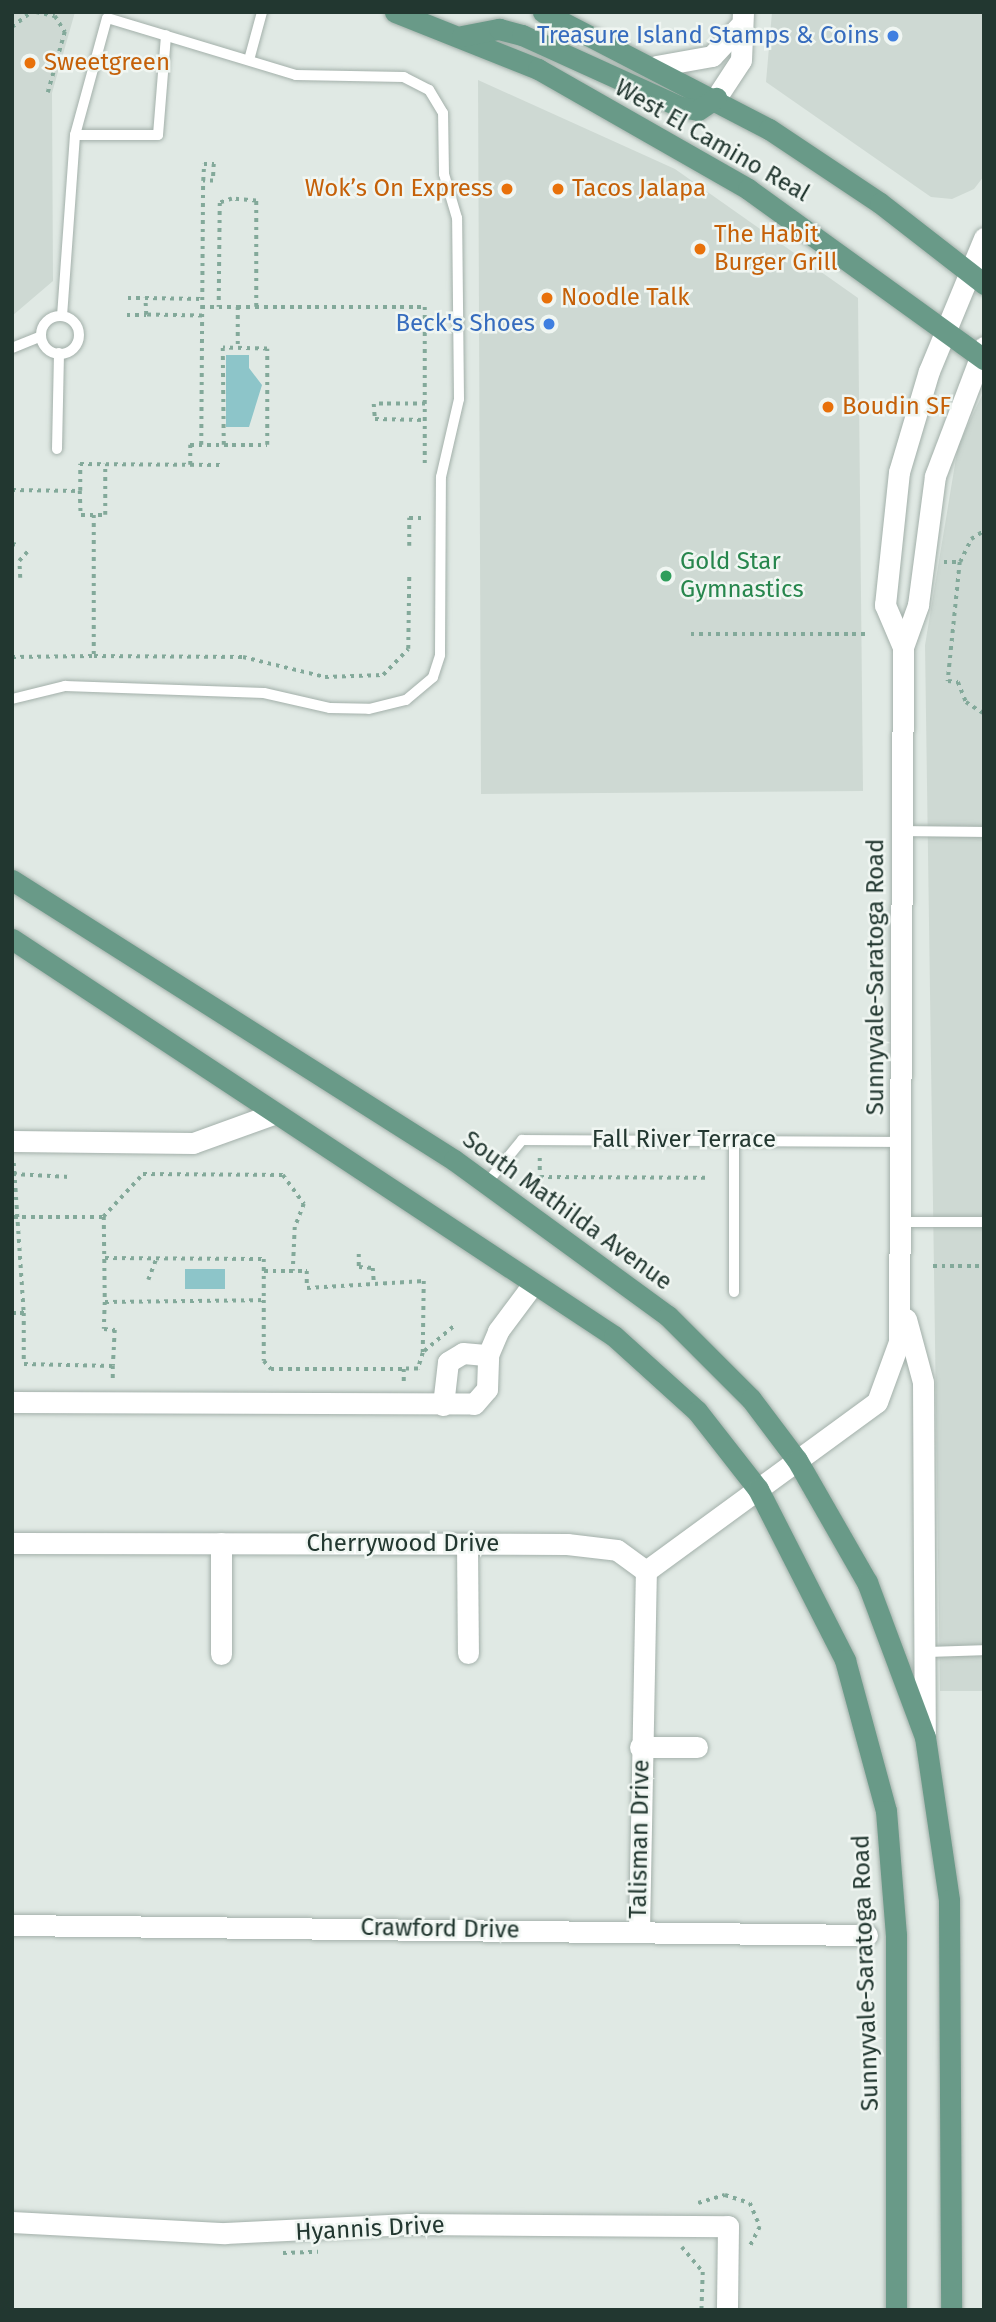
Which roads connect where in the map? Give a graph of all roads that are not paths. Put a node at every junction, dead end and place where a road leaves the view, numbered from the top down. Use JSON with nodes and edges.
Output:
{"nodes":[{"id":1,"x":262,"y":12,"type":"edge"},
{"id":2,"x":395,"y":12,"type":"edge"},
{"id":3,"x":543,"y":12,"type":"edge"},
{"id":4,"x":741,"y":19,"type":"edge"},
{"id":5,"x":166,"y":35,"type":"junction"},
{"id":6,"x":462,"y":36,"type":"junction"},
{"id":7,"x":249,"y":60,"type":"junction"},
{"id":8,"x":656,"y":66,"type":"junction"},
{"id":9,"x":716,"y":99,"type":"junction"},
{"id":10,"x":75,"y":135,"type":"junction"},
{"id":11,"x":984,"y":238,"type":"edge"},
{"id":12,"x":977,"y":278,"type":"edge"},
{"id":13,"x":62,"y":316,"type":"junction"},
{"id":14,"x":945,"y":329,"type":"junction"},
{"id":15,"x":41,"y":336,"type":"junction"},
{"id":16,"x":12,"y":348,"type":"edge"},
{"id":17,"x":59,"y":354,"type":"junction"},
{"id":18,"x":982,"y":354,"type":"edge"},
{"id":19,"x":57,"y":449,"type":"dead end"},
{"id":20,"x":903,"y":647,"type":"junction"},
{"id":21,"x":12,"y":699,"type":"edge"},
{"id":22,"x":902,"y":831,"type":"junction"},
{"id":23,"x":984,"y":832,"type":"edge"},
{"id":24,"x":12,"y":880,"type":"edge"},
{"id":25,"x":12,"y":939,"type":"edge"},
{"id":26,"x":273,"y":1114,"type":"junction"},
{"id":27,"x":734,"y":1140,"type":"junction"},
{"id":28,"x":13,"y":1141,"type":"edge"},
{"id":29,"x":902,"y":1142,"type":"junction"},
{"id":30,"x":486,"y":1184,"type":"junction"},
{"id":31,"x":901,"y":1222,"type":"junction"},
{"id":32,"x":984,"y":1222,"type":"edge"},
{"id":33,"x":533,"y":1284,"type":"junction"},
{"id":34,"x":734,"y":1292,"type":"dead end"},
{"id":35,"x":902,"y":1306,"type":"junction"},
{"id":36,"x":488,"y":1355,"type":"junction"},
{"id":37,"x":12,"y":1402,"type":"edge"},
{"id":38,"x":443,"y":1405,"type":"junction"},
{"id":39,"x":797,"y":1460,"type":"junction"},
{"id":40,"x":758,"y":1489,"type":"junction"},
{"id":41,"x":12,"y":1543,"type":"edge"},
{"id":42,"x":220,"y":1543,"type":"junction"},
{"id":43,"x":467,"y":1544,"type":"junction"},
{"id":44,"x":646,"y":1571,"type":"junction"},
{"id":45,"x":980,"y":1650,"type":"edge"},
{"id":46,"x":925,"y":1652,"type":"junction"},
{"id":47,"x":468,"y":1653,"type":"dead end"},
{"id":48,"x":221,"y":1654,"type":"dead end"},
{"id":49,"x":925,"y":1737,"type":"junction"},
{"id":50,"x":640,"y":1746,"type":"junction"},
{"id":51,"x":697,"y":1747,"type":"dead end"},
{"id":52,"x":12,"y":1925,"type":"edge"},
{"id":53,"x":639,"y":1931,"type":"junction"},
{"id":54,"x":867,"y":1935,"type":"dead end"},
{"id":55,"x":12,"y":2221,"type":"edge"},
{"id":56,"x":727,"y":2310,"type":"edge"},
{"id":57,"x":896,"y":2310,"type":"edge"},
{"id":58,"x":951,"y":2310,"type":"edge"}],
"edges":[{"from":1,"to":7,"type":"lane"},
{"from":2,"to":6,"type":"main road","name":"West El Camino Real"},
{"from":3,"to":8,"type":"main road","name":"West El Camino Real"},
{"from":4,"to":8,"type":"street"},
{"from":4,"to":9,"type":"street"},
{"from":5,"to":7,"type":"lane"},
{"from":5,"to":10,"type":"lane"},
{"from":5,"to":10,"type":"lane"},
{"from":6,"to":9,"type":"main road"},
{"from":6,"to":14,"type":"main road","name":"West El Camino Real"},
{"from":7,"to":21,"type":"lane"},
{"from":8,"to":9,"type":"main road","name":"West El Camino Real"},
{"from":9,"to":12,"type":"main road","name":"West El Camino Real"},
{"from":10,"to":13,"type":"lane"},
{"from":11,"to":12,"type":"street","name":"Sunnyvale-Saratoga Road"},
{"from":12,"to":14,"type":"street","name":"Sunnyvale-Saratoga Road"},
{"from":13,"to":15,"type":"lane"},
{"from":13,"to":17,"type":"lane"},
{"from":14,"to":18,"type":"main road","name":"West El Camino Real"},
{"from":14,"to":20,"type":"street","name":"Sunnyvale-Saratoga Road"},
{"from":15,"to":16,"type":"lane"},
{"from":15,"to":17,"type":"lane"},
{"from":17,"to":19,"type":"lane"},
{"from":18,"to":20,"type":"street","name":"Sunnyvale-Saratoga Road"},
{"from":20,"to":22,"type":"street","name":"Sunnyvale-Saratoga Road"},
{"from":22,"to":23,"type":"lane"},
{"from":22,"to":29,"type":"street","name":"Sunnyvale-Saratoga Road"},
{"from":24,"to":30,"type":"main road","name":"South Mathilda Avenue"},
{"from":25,"to":26,"type":"main road"},
{"from":26,"to":28,"type":"street"},
{"from":26,"to":33,"type":"main road"},
{"from":27,"to":29,"type":"lane","name":"Fall River Terrace"},
{"from":27,"to":30,"type":"lane","name":"Fall River Terrace"},
{"from":27,"to":34,"type":"lane"},
{"from":29,"to":31,"type":"street","name":"Sunnyvale-Saratoga Road"},
{"from":30,"to":39,"type":"main road","name":"South Mathilda Avenue"},
{"from":31,"to":32,"type":"lane"},
{"from":31,"to":35,"type":"street","name":"Sunnyvale-Saratoga Road"},
{"from":33,"to":36,"type":"street"},
{"from":33,"to":40,"type":"main road"},
{"from":35,"to":39,"type":"street","name":"Sunnyvale-Saratoga Road"},
{"from":35,"to":46,"type":"street","name":"Sunnyvale-Saratoga Road"},
{"from":36,"to":38,"type":"street"},
{"from":36,"to":38,"type":"street"},
{"from":37,"to":38,"type":"street"},
{"from":39,"to":40,"type":"street","name":"Sunnyvale-Saratoga Road"},
{"from":39,"to":49,"type":"main road","name":"South Mathilda Avenue"},
{"from":40,"to":44,"type":"street"},
{"from":40,"to":57,"type":"main road","name":"Sunnyvale-Saratoga Road"},
{"from":41,"to":42,"type":"street","name":"Cherrywood Drive"},
{"from":42,"to":43,"type":"street","name":"Cherrywood Drive"},
{"from":42,"to":48,"type":"street"},
{"from":43,"to":44,"type":"street","name":"Cherrywood Drive"},
{"from":43,"to":47,"type":"street"},
{"from":44,"to":50,"type":"street","name":"Talisman Drive"},
{"from":45,"to":46,"type":"lane"},
{"from":46,"to":49,"type":"street","name":"Sunnyvale-Saratoga Road"},
{"from":49,"to":58,"type":"main road","name":"Sunnyvale-Saratoga Road"},
{"from":50,"to":51,"type":"street","name":"Talisman Drive"},
{"from":50,"to":53,"type":"street","name":"Talisman Drive"},
{"from":52,"to":53,"type":"street","name":"Crawford Drive"},
{"from":53,"to":54,"type":"street","name":"Crawford Drive"},
{"from":55,"to":56,"type":"street","name":"Hyannis Drive"}]}
